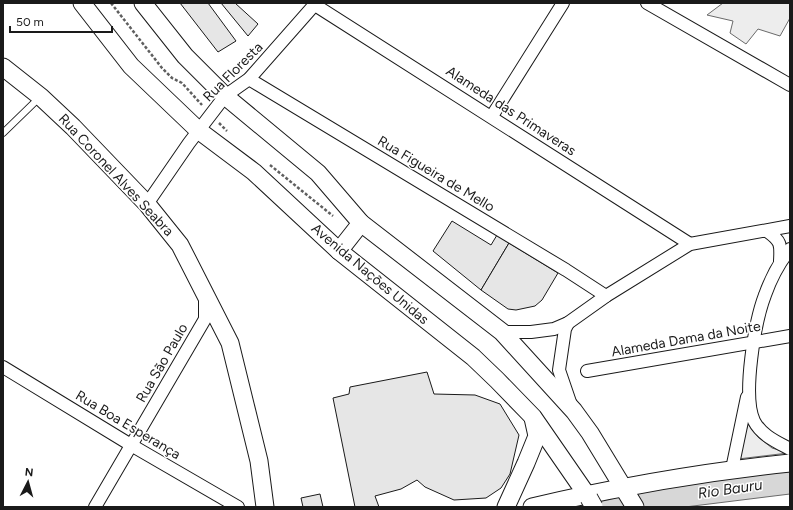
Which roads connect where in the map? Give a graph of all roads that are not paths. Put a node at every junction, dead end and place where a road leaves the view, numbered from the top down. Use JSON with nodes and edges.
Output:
{"nodes":[{"id":1,"x":82,"y":3,"type":"edge"},
{"id":2,"x":143,"y":3,"type":"edge"},
{"id":3,"x":563,"y":3,"type":"edge"},
{"id":4,"x":647,"y":3,"type":"edge"},
{"id":5,"x":316,"y":4,"type":"edge"},
{"id":6,"x":3,"y":67,"type":"edge"},
{"id":7,"x":249,"y":80,"type":"junction"},
{"id":8,"x":790,"y":85,"type":"edge"},
{"id":9,"x":225,"y":96,"type":"junction"},
{"id":10,"x":40,"y":97,"type":"junction"},
{"id":11,"x":492,"y":116,"type":"junction"},
{"id":12,"x":198,"y":130,"type":"junction"},
{"id":13,"x":3,"y":133,"type":"edge"},
{"id":14,"x":147,"y":204,"type":"junction"},
{"id":15,"x":361,"y":224,"type":"junction"},
{"id":16,"x":790,"y":226,"type":"edge"},
{"id":17,"x":767,"y":231,"type":"junction"},
{"id":18,"x":690,"y":244,"type":"junction"},
{"id":19,"x":790,"y":250,"type":"edge"},
{"id":20,"x":339,"y":251,"type":"junction"},
{"id":21,"x":780,"y":261,"type":"junction"},
{"id":22,"x":205,"y":293,"type":"junction"},
{"id":23,"x":606,"y":296,"type":"junction"},
{"id":24,"x":568,"y":323,"type":"junction"},
{"id":25,"x":502,"y":332,"type":"junction"},
{"id":26,"x":790,"y":336,"type":"edge"},
{"id":27,"x":754,"y":342,"type":"junction"},
{"id":28,"x":3,"y":367,"type":"edge"},
{"id":29,"x":587,"y":371,"type":"dead end"},
{"id":30,"x":749,"y":392,"type":"junction"},
{"id":31,"x":574,"y":411,"type":"junction"},
{"id":32,"x":533,"y":417,"type":"junction"},
{"id":33,"x":131,"y":445,"type":"junction"},
{"id":34,"x":790,"y":449,"type":"edge"},
{"id":35,"x":790,"y":463,"type":"edge"},
{"id":36,"x":732,"y":469,"type":"junction"},
{"id":37,"x":629,"y":496,"type":"edge"},
{"id":38,"x":590,"y":500,"type":"edge"},
{"id":39,"x":95,"y":507,"type":"edge"},
{"id":40,"x":238,"y":507,"type":"edge"},
{"id":41,"x":265,"y":507,"type":"edge"},
{"id":42,"x":506,"y":507,"type":"edge"},
{"id":43,"x":532,"y":507,"type":"edge"}],
"edges":[{"from":1,"to":12,"type":"main road","name":"Avenida Nações Unidas"},
{"from":2,"to":9,"type":"main road"},
{"from":3,"to":11,"type":"street"},
{"from":4,"to":8,"type":"street"},
{"from":5,"to":7,"type":"street","name":"Rua Floresta"},
{"from":5,"to":11,"type":"street","name":"Alameda das Primaveras"},
{"from":6,"to":10,"type":"main road","name":"Rua Coronel Alves Seabra"},
{"from":7,"to":9,"type":"street","name":"Rua Floresta"},
{"from":7,"to":23,"type":"street","name":"Rua Figueira de Mello"},
{"from":9,"to":12,"type":"street","name":"Rua Floresta"},
{"from":9,"to":15,"type":"main road"},
{"from":10,"to":13,"type":"lane"},
{"from":10,"to":14,"type":"main road","name":"Rua Coronel Alves Seabra"},
{"from":11,"to":18,"type":"street","name":"Alameda das Primaveras"},
{"from":12,"to":14,"type":"street","name":"Rua Floresta"},
{"from":12,"to":20,"type":"main road","name":"Avenida Nações Unidas"},
{"from":14,"to":22,"type":"main road","name":"Rua Coronel Alves Seabra"},
{"from":15,"to":20,"type":"main road"},
{"from":15,"to":25,"type":"main road"},
{"from":16,"to":17,"type":"street"},
{"from":17,"to":18,"type":"street"},
{"from":17,"to":21,"type":"street"},
{"from":18,"to":23,"type":"street"},
{"from":19,"to":21,"type":"street"},
{"from":20,"to":32,"type":"main road","name":"Avenida Nações Unidas"},
{"from":21,"to":27,"type":"street"},
{"from":22,"to":33,"type":"street","name":"Rua São Paulo"},
{"from":22,"to":41,"type":"main road","name":"Rua Coronel Alves Seabra"},
{"from":23,"to":24,"type":"street"},
{"from":24,"to":25,"type":"street"},
{"from":24,"to":31,"type":"street"},
{"from":25,"to":31,"type":"main road"},
{"from":26,"to":27,"type":"street","name":"Alameda Dama da Noite"},
{"from":27,"to":29,"type":"street","name":"Alameda Dama da Noite"},
{"from":27,"to":30,"type":"street"},
{"from":28,"to":33,"type":"street","name":"Rua Boa Esperança"},
{"from":30,"to":34,"type":"street"},
{"from":30,"to":36,"type":"street"},
{"from":31,"to":37,"type":"main road"},
{"from":32,"to":38,"type":"main road","name":"Avenida Nações Unidas"},
{"from":32,"to":42,"type":"main road"},
{"from":33,"to":39,"type":"street","name":"Rua São Paulo"},
{"from":33,"to":40,"type":"street","name":"Rua Boa Esperança"},
{"from":35,"to":36,"type":"main road"},
{"from":36,"to":37,"type":"main road"},
{"from":37,"to":38,"type":"main road"},
{"from":38,"to":43,"type":"main road"}]}
